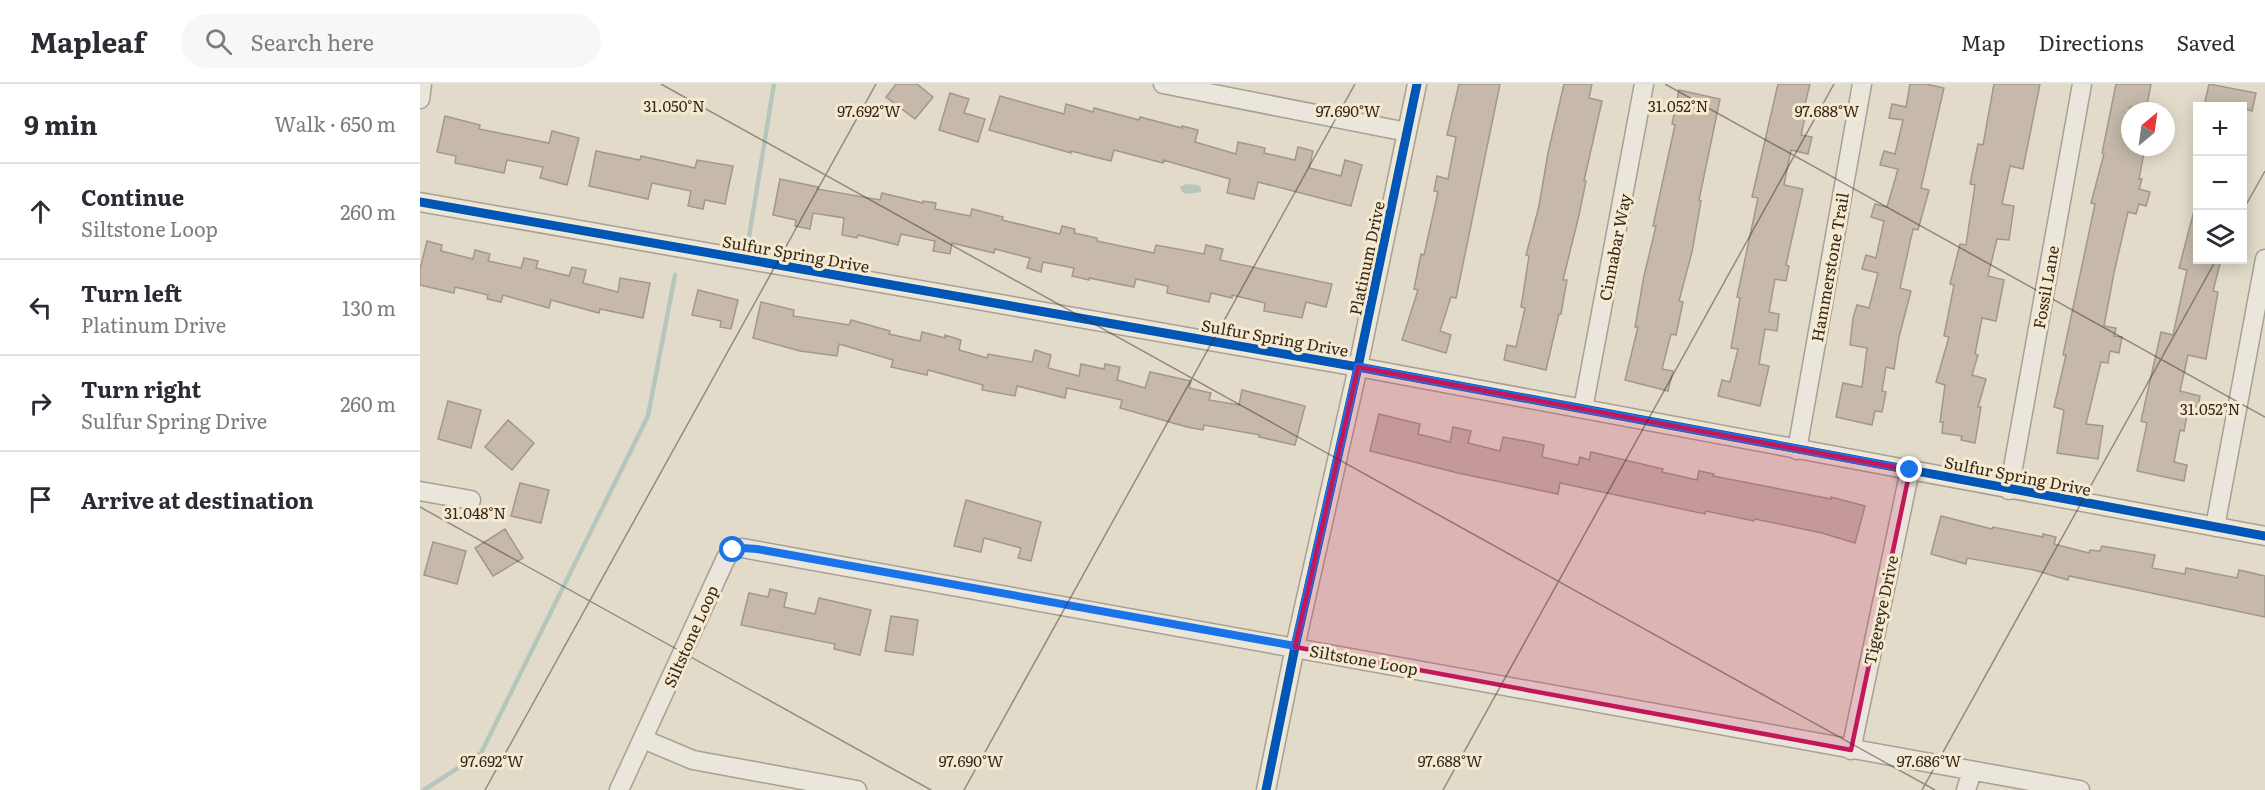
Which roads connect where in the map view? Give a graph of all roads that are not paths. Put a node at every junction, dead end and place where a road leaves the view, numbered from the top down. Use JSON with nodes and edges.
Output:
{"nodes":[{"id":1,"x":423,"y":84,"type":"edge"},
{"id":2,"x":1163,"y":84,"type":"edge"},
{"id":3,"x":1418,"y":84,"type":"edge"},
{"id":4,"x":1644,"y":84,"type":"edge"},
{"id":5,"x":1862,"y":84,"type":"edge"},
{"id":6,"x":2082,"y":84,"type":"edge"},
{"id":7,"x":420,"y":99,"type":"edge"},
{"id":8,"x":1407,"y":132,"type":"junction"},
{"id":9,"x":420,"y":202,"type":"edge"},
{"id":10,"x":2265,"y":259,"type":"edge"},
{"id":11,"x":1358,"y":367,"type":"junction"},
{"id":12,"x":1583,"y":409,"type":"junction"},
{"id":13,"x":1797,"y":450,"type":"junction"},
{"id":14,"x":1910,"y":470,"type":"junction"},
{"id":15,"x":2009,"y":490,"type":"junction"},
{"id":16,"x":420,"y":491,"type":"edge"},
{"id":17,"x":471,"y":500,"type":"dead end"},
{"id":18,"x":2215,"y":527,"type":"junction"},
{"id":19,"x":2265,"y":536,"type":"edge"},
{"id":20,"x":1295,"y":646,"type":"junction"},
{"id":21,"x":643,"y":739,"type":"junction"},
{"id":22,"x":1851,"y":750,"type":"junction"},
{"id":23,"x":1972,"y":771,"type":"junction"},
{"id":24,"x":619,"y":790,"type":"edge"},
{"id":25,"x":857,"y":790,"type":"edge"},
{"id":26,"x":1266,"y":790,"type":"edge"},
{"id":27,"x":1966,"y":790,"type":"edge"},
{"id":28,"x":2080,"y":790,"type":"edge"}],
"edges":[{"from":1,"to":7,"type":"street"},
{"from":2,"to":8,"type":"street"},
{"from":3,"to":8,"type":"street","name":"Platinum Drive"},
{"from":4,"to":12,"type":"street","name":"Cinnabar Way"},
{"from":5,"to":13,"type":"street","name":"Hammerstone Trail"},
{"from":6,"to":15,"type":"street","name":"Fossil Lane"},
{"from":8,"to":11,"type":"street","name":"Platinum Drive"},
{"from":9,"to":11,"type":"street","name":"Sulfur Spring Drive"},
{"from":10,"to":18,"type":"street"},
{"from":11,"to":12,"type":"street","name":"Sulfur Spring Drive"},
{"from":11,"to":20,"type":"street","name":"Platinum Drive"},
{"from":12,"to":13,"type":"street","name":"Sulfur Spring Drive"},
{"from":13,"to":14,"type":"street","name":"Sulfur Spring Drive"},
{"from":14,"to":15,"type":"street","name":"Sulfur Spring Drive"},
{"from":14,"to":22,"type":"street","name":"Tigereye Drive"},
{"from":15,"to":18,"type":"street","name":"Sulfur Spring Drive"},
{"from":16,"to":17,"type":"street"},
{"from":18,"to":19,"type":"street","name":"Sulfur Spring Drive"},
{"from":20,"to":21,"type":"street","name":"Siltstone Loop"},
{"from":20,"to":22,"type":"street","name":"Siltstone Loop"},
{"from":20,"to":26,"type":"street","name":"Platinum Drive"},
{"from":21,"to":24,"type":"street","name":"Siltstone Loop"},
{"from":21,"to":25,"type":"street"},
{"from":22,"to":23,"type":"street","name":"Siltstone Loop"},
{"from":23,"to":27,"type":"street"},
{"from":23,"to":28,"type":"street","name":"Siltstone Loop"}]}
